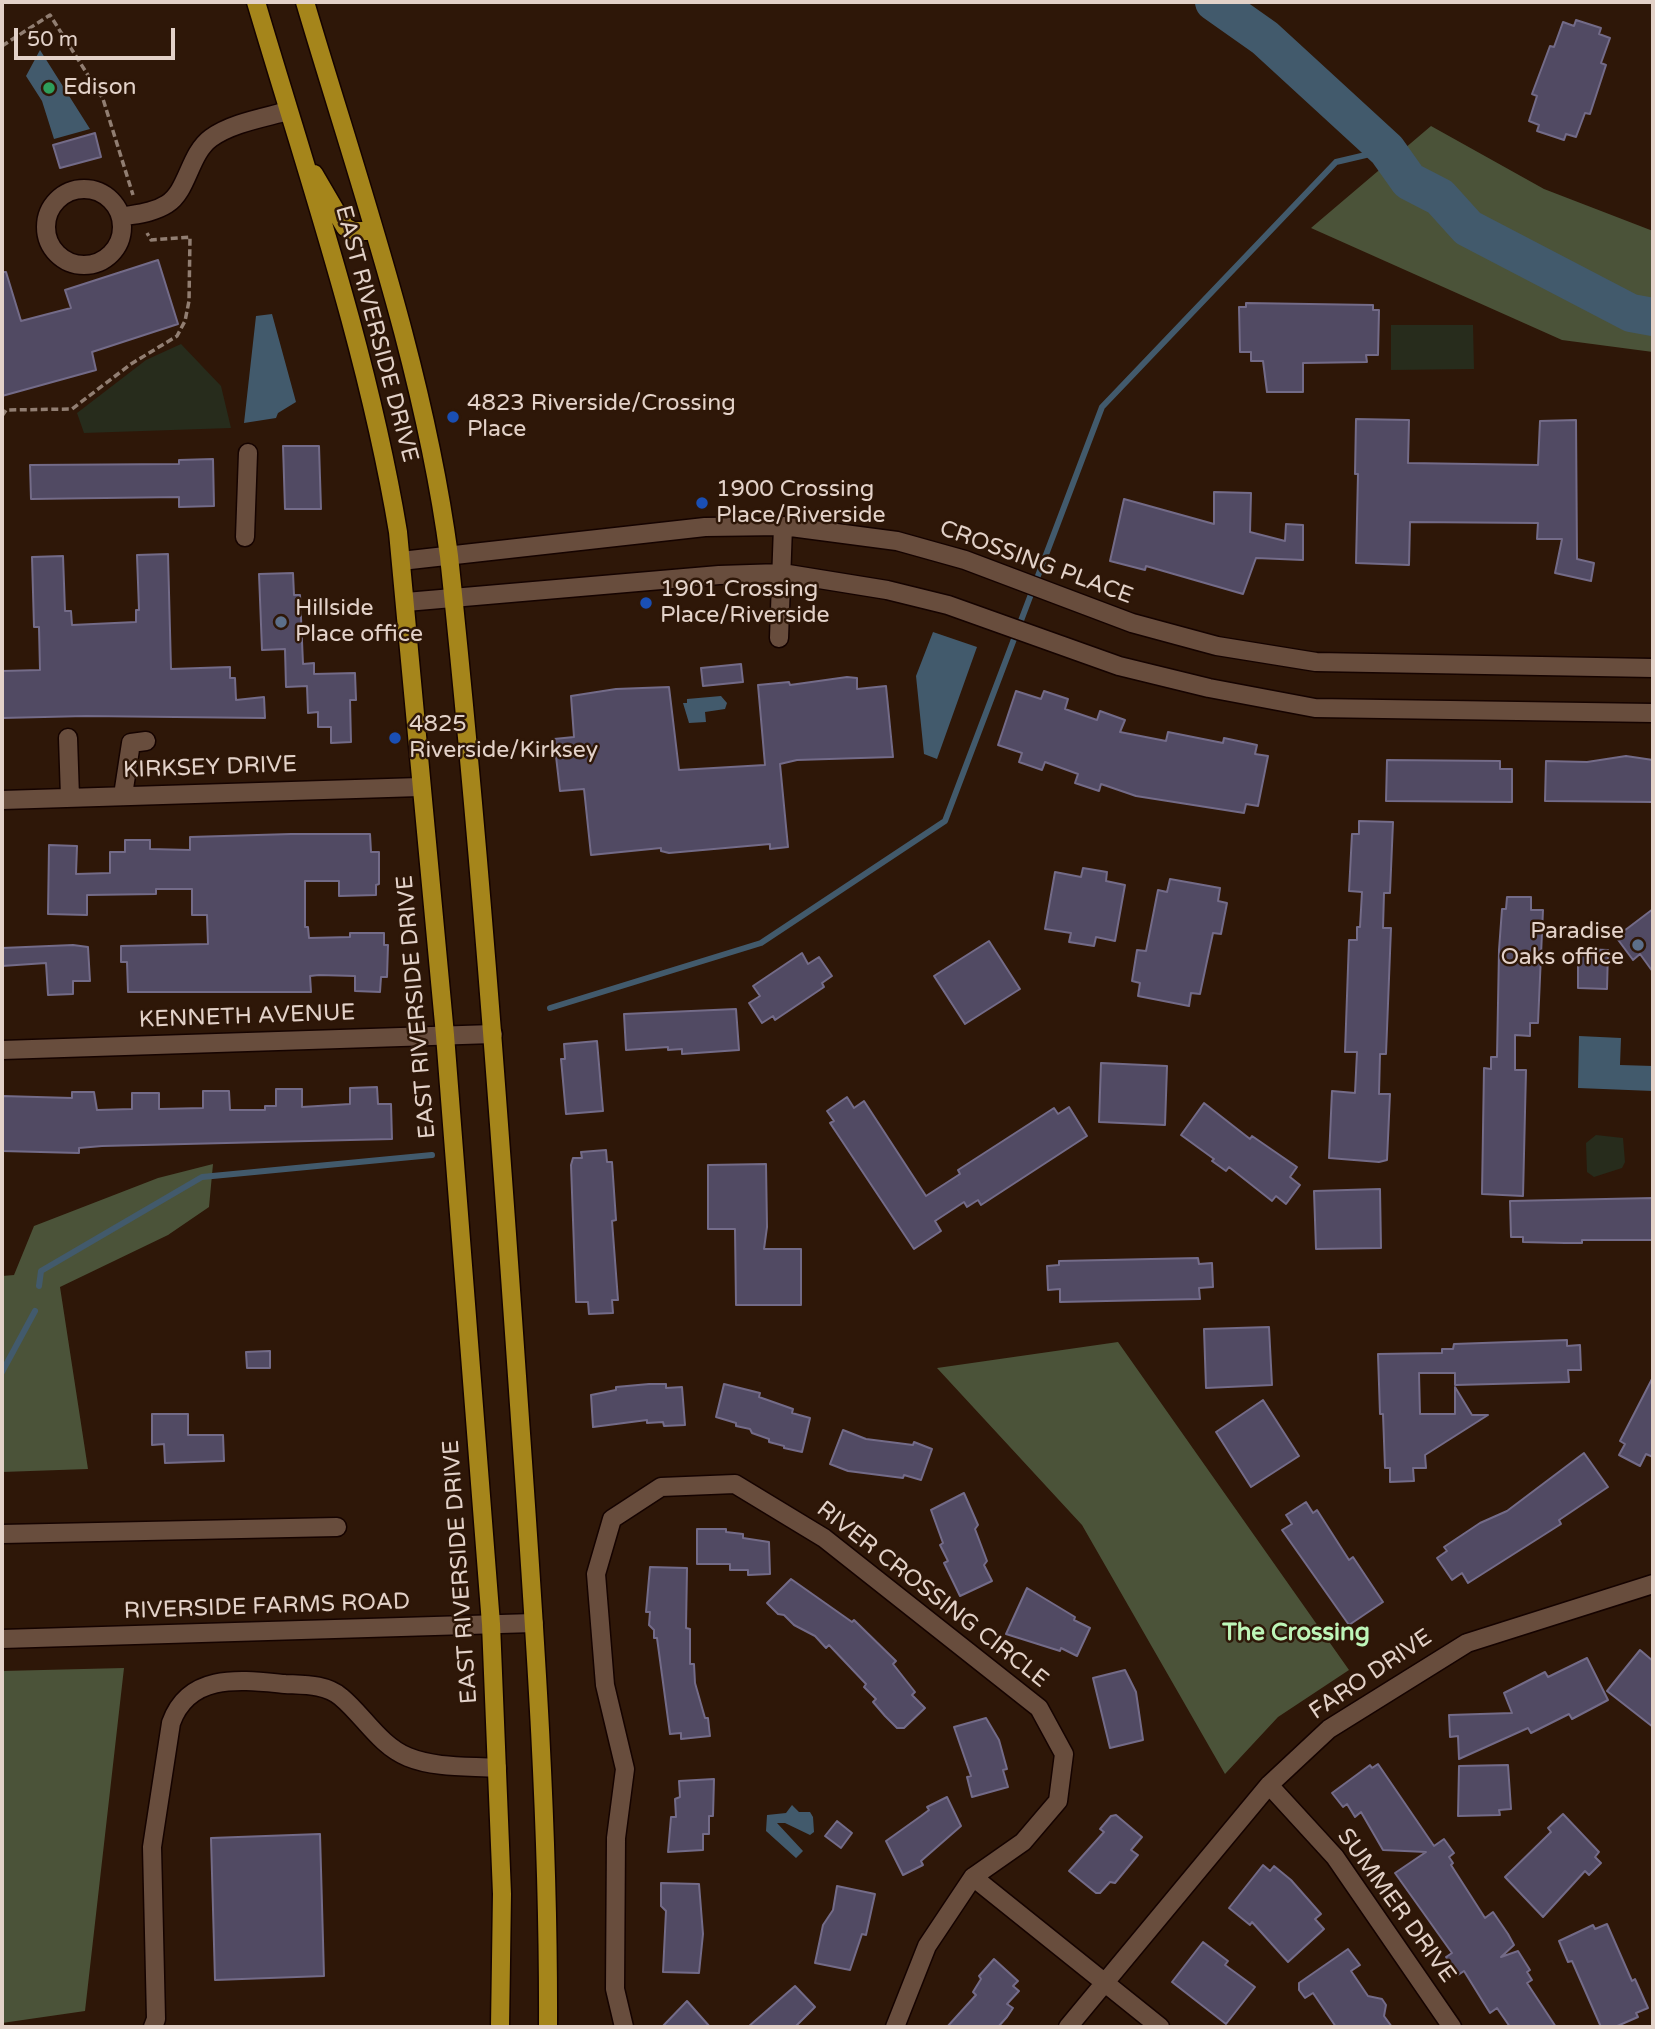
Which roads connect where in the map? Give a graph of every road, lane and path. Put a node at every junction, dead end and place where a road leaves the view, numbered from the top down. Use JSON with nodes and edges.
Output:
{"nodes":[{"id":1,"x":256,"y":2,"type":"edge"},
{"id":2,"x":305,"y":2,"type":"edge"},
{"id":3,"x":2,"y":46,"type":"edge"},
{"id":4,"x":288,"y":111,"type":"junction"},
{"id":5,"x":299,"y":150,"type":"junction"},
{"id":6,"x":135,"y":201,"type":"dead end"},
{"id":7,"x":121,"y":217,"type":"junction"},
{"id":8,"x":373,"y":230,"type":"junction"},
{"id":9,"x":148,"y":235,"type":"dead end"},
{"id":10,"x":2,"y":416,"type":"edge"},
{"id":11,"x":248,"y":453,"type":"dead end"},
{"id":12,"x":783,"y":526,"type":"junction"},
{"id":13,"x":245,"y":537,"type":"dead end"},
{"id":14,"x":449,"y":556,"type":"junction"},
{"id":15,"x":401,"y":561,"type":"junction"},
{"id":16,"x":782,"y":573,"type":"junction"},
{"id":17,"x":453,"y":598,"type":"junction"},
{"id":18,"x":406,"y":602,"type":"junction"},
{"id":19,"x":779,"y":638,"type":"dead end"},
{"id":20,"x":1653,"y":668,"type":"edge"},
{"id":21,"x":1653,"y":713,"type":"edge"},
{"id":22,"x":68,"y":738,"type":"dead end"},
{"id":23,"x":146,"y":741,"type":"dead end"},
{"id":24,"x":420,"y":787,"type":"junction"},
{"id":25,"x":123,"y":795,"type":"junction"},
{"id":26,"x":70,"y":797,"type":"junction"},
{"id":27,"x":2,"y":800,"type":"edge"},
{"id":28,"x":493,"y":1034,"type":"junction"},
{"id":29,"x":445,"y":1035,"type":"junction"},
{"id":30,"x":2,"y":1050,"type":"edge"},
{"id":31,"x":337,"y":1527,"type":"dead end"},
{"id":32,"x":2,"y":1534,"type":"edge"},
{"id":33,"x":1653,"y":1584,"type":"edge"},
{"id":34,"x":534,"y":1623,"type":"junction"},
{"id":35,"x":491,"y":1624,"type":"junction"},
{"id":36,"x":2,"y":1639,"type":"edge"},
{"id":37,"x":497,"y":1768,"type":"junction"},
{"id":38,"x":1269,"y":1786,"type":"junction"},
{"id":39,"x":973,"y":1877,"type":"junction"},
{"id":40,"x":1105,"y":1983,"type":"junction"},
{"id":41,"x":153,"y":2027,"type":"edge"},
{"id":42,"x":500,"y":2027,"type":"edge"},
{"id":43,"x":548,"y":2027,"type":"edge"},
{"id":44,"x":624,"y":2027,"type":"edge"},
{"id":45,"x":895,"y":2027,"type":"edge"},
{"id":46,"x":1068,"y":2027,"type":"edge"},
{"id":47,"x":1160,"y":2027,"type":"edge"},
{"id":48,"x":1452,"y":2027,"type":"edge"}],
"edges":[{"from":1,"to":4,"type":"main road","name":"EAST RIVERSIDE DRIVE"},
{"from":2,"to":8,"type":"main road","name":"EAST RIVERSIDE DRIVE"},
{"from":3,"to":6,"type":"path"},
{"from":4,"to":5,"type":"main road","name":"EAST RIVERSIDE DRIVE"},
{"from":4,"to":7,"type":"street"},
{"from":5,"to":8,"type":"main road"},
{"from":5,"to":15,"type":"main road","name":"EAST RIVERSIDE DRIVE"},
{"from":7,"to":7,"type":"street"},
{"from":8,"to":14,"type":"main road","name":"EAST RIVERSIDE DRIVE"},
{"from":9,"to":10,"type":"path"},
{"from":11,"to":13,"type":"street"},
{"from":12,"to":14,"type":"street","name":"CROSSING PLACE"},
{"from":12,"to":16,"type":"street"},
{"from":12,"to":20,"type":"street","name":"CROSSING PLACE"},
{"from":14,"to":15,"type":"street","name":"CROSSING PLACE"},
{"from":14,"to":17,"type":"main road","name":"EAST RIVERSIDE DRIVE"},
{"from":15,"to":18,"type":"main road","name":"EAST RIVERSIDE DRIVE"},
{"from":16,"to":17,"type":"street"},
{"from":16,"to":19,"type":"street"},
{"from":16,"to":21,"type":"street"},
{"from":17,"to":18,"type":"street"},
{"from":17,"to":28,"type":"main road","name":"EAST RIVERSIDE DRIVE"},
{"from":18,"to":24,"type":"main road","name":"EAST RIVERSIDE DRIVE"},
{"from":22,"to":26,"type":"street"},
{"from":23,"to":25,"type":"street"},
{"from":24,"to":25,"type":"street","name":"KIRKSEY DRIVE"},
{"from":24,"to":29,"type":"main road","name":"EAST RIVERSIDE DRIVE"},
{"from":25,"to":26,"type":"street","name":"KIRKSEY DRIVE"},
{"from":26,"to":27,"type":"street","name":"KIRKSEY DRIVE"},
{"from":28,"to":29,"type":"street","name":"KENNETH AVENUE"},
{"from":28,"to":34,"type":"main road","name":"EAST RIVERSIDE DRIVE"},
{"from":29,"to":30,"type":"street","name":"KENNETH AVENUE"},
{"from":29,"to":35,"type":"main road","name":"EAST RIVERSIDE DRIVE"},
{"from":31,"to":32,"type":"street"},
{"from":33,"to":38,"type":"street","name":"FARO DRIVE"},
{"from":34,"to":35,"type":"street","name":"RIVERSIDE FARMS ROAD"},
{"from":34,"to":43,"type":"main road","name":"EAST RIVERSIDE DRIVE"},
{"from":35,"to":36,"type":"street","name":"RIVERSIDE FARMS ROAD"},
{"from":35,"to":37,"type":"main road","name":"EAST RIVERSIDE DRIVE"},
{"from":37,"to":41,"type":"street"},
{"from":37,"to":42,"type":"main road","name":"EAST RIVERSIDE DRIVE"},
{"from":38,"to":40,"type":"street","name":"FARO DRIVE"},
{"from":38,"to":48,"type":"street","name":"SUMMER DRIVE"},
{"from":39,"to":40,"type":"street"},
{"from":39,"to":44,"type":"street","name":"RIVER CROSSING CIRCLE"},
{"from":39,"to":45,"type":"street","name":"RIVER CROSSING CIRCLE"},
{"from":40,"to":46,"type":"street","name":"FARO DRIVE"},
{"from":40,"to":47,"type":"street"}]}
